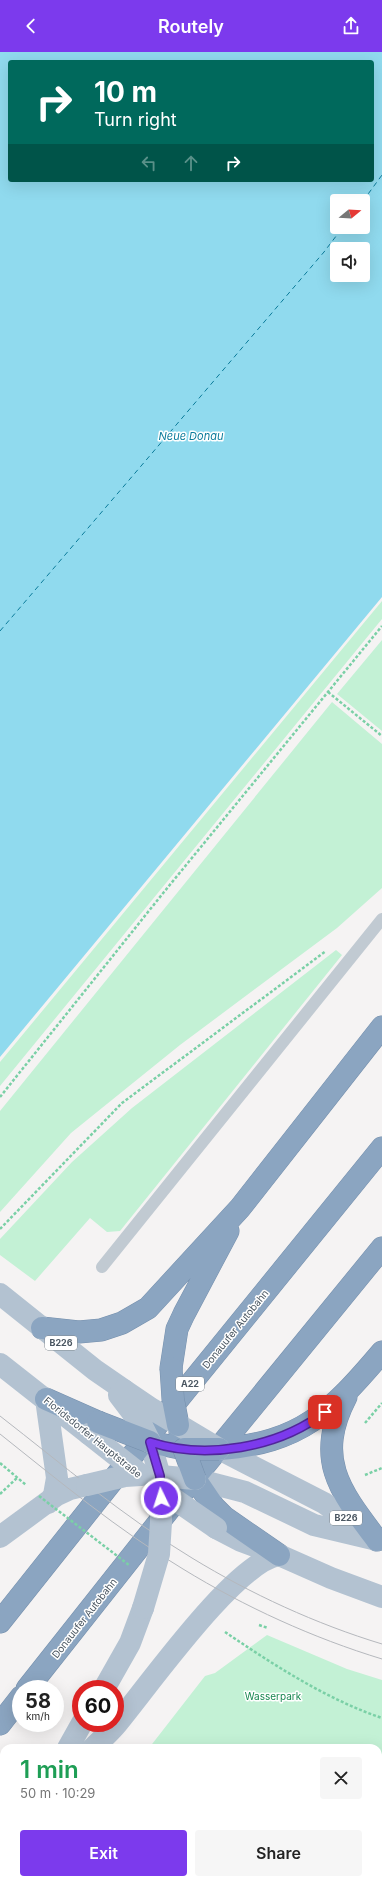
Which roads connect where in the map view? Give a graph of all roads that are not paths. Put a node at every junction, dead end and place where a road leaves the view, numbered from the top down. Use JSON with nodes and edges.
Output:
{"nodes":[{"id":1,"x":382,"y":919,"type":"edge"},
{"id":2,"x":382,"y":1027,"type":"edge"},
{"id":3,"x":382,"y":1148,"type":"edge"},
{"id":4,"x":240,"y":1208,"type":"junction"},
{"id":5,"x":382,"y":1248,"type":"edge"},
{"id":6,"x":102,"y":1267,"type":"dead end"},
{"id":7,"x":0,"y":1294,"type":"edge"},
{"id":8,"x":42,"y":1328,"type":"junction"},
{"id":9,"x":382,"y":1352,"type":"edge"},
{"id":10,"x":0,"y":1364,"type":"edge"},
{"id":11,"x":350,"y":1391,"type":"junction"},
{"id":12,"x":122,"y":1393,"type":"junction"},
{"id":13,"x":46,"y":1399,"type":"junction"},
{"id":14,"x":178,"y":1425,"type":"junction"},
{"id":15,"x":93,"y":1428,"type":"junction"},
{"id":16,"x":150,"y":1442,"type":"junction"},
{"id":17,"x":184,"y":1449,"type":"junction"},
{"id":18,"x":219,"y":1449,"type":"junction"},
{"id":19,"x":195,"y":1479,"type":"junction"},
{"id":20,"x":154,"y":1480,"type":"junction"},
{"id":21,"x":40,"y":1497,"type":"junction"},
{"id":22,"x":220,"y":1522,"type":"junction"},
{"id":23,"x":0,"y":1537,"type":"edge"},
{"id":24,"x":380,"y":1541,"type":"edge"},
{"id":25,"x":279,"y":1554,"type":"junction"},
{"id":26,"x":382,"y":1598,"type":"edge"},
{"id":27,"x":0,"y":1622,"type":"edge"},
{"id":28,"x":35,"y":1680,"type":"edge"},
{"id":29,"x":109,"y":1680,"type":"edge"},
{"id":30,"x":12,"y":1709,"type":"edge"},
{"id":31,"x":0,"y":1724,"type":"edge"},
{"id":32,"x":77,"y":1732,"type":"edge"},
{"id":33,"x":70,"y":1744,"type":"edge"},
{"id":34,"x":97,"y":1744,"type":"edge"}],
"edges":[{"from":1,"to":6,"type":"lane"},
{"from":2,"to":4,"type":"highway"},
{"from":3,"to":27,"type":"highway","name":"Donauufer Autobahn","number":"A22"},
{"from":4,"to":8,"type":"highway"},
{"from":4,"to":14,"type":"highway","bridge":true},
{"from":5,"to":28,"type":"highway","name":"Donauufer Autobahn"},
{"from":7,"to":8,"type":"main road","number":"B226"},
{"from":8,"to":12,"type":"main road","number":"B226"},
{"from":9,"to":11,"type":"highway"},
{"from":10,"to":13,"type":"main road","name":"Floridsdorfer Hauptstraße"},
{"from":11,"to":18,"type":"highway"},
{"from":11,"to":24,"type":"highway"},
{"from":12,"to":14,"type":"main road","number":"B226","bridge":true},
{"from":12,"to":16,"type":"main road","bridge":true},
{"from":13,"to":15,"type":"highway"},
{"from":13,"to":21,"type":"main road"},
{"from":14,"to":17,"type":"highway"},
{"from":14,"to":18,"type":"main road","number":"B226","bridge":true},
{"from":15,"to":16,"type":"highway","bridge":true},
{"from":15,"to":20,"type":"main road","name":"Floridsdorfer Hauptstraße","bridge":true},
{"from":16,"to":17,"type":"highway"},
{"from":16,"to":20,"type":"main road"},
{"from":17,"to":18,"type":"highway","bridge":true},
{"from":17,"to":19,"type":"highway","bridge":true},
{"from":18,"to":24,"type":"main road","number":"B226"},
{"from":19,"to":20,"type":"main road","bridge":true},
{"from":19,"to":22,"type":"highway"},
{"from":19,"to":24,"type":"main road"},
{"from":20,"to":21,"type":"main road","bridge":true},
{"from":20,"to":22,"type":"main road","name":"Floridsdorfer Hauptstraße","bridge":true},
{"from":20,"to":29,"type":"main road","bridge":true},
{"from":21,"to":23,"type":"main road"},
{"from":22,"to":25,"type":"main road","name":"Floridsdorfer Hauptstraße"},
{"from":25,"to":26,"type":"main road","name":"Floridsdorfer Hauptstraße"},
{"from":25,"to":34,"type":"main road"},
{"from":30,"to":31,"type":"highway"},
{"from":32,"to":33,"type":"main road"}]}
